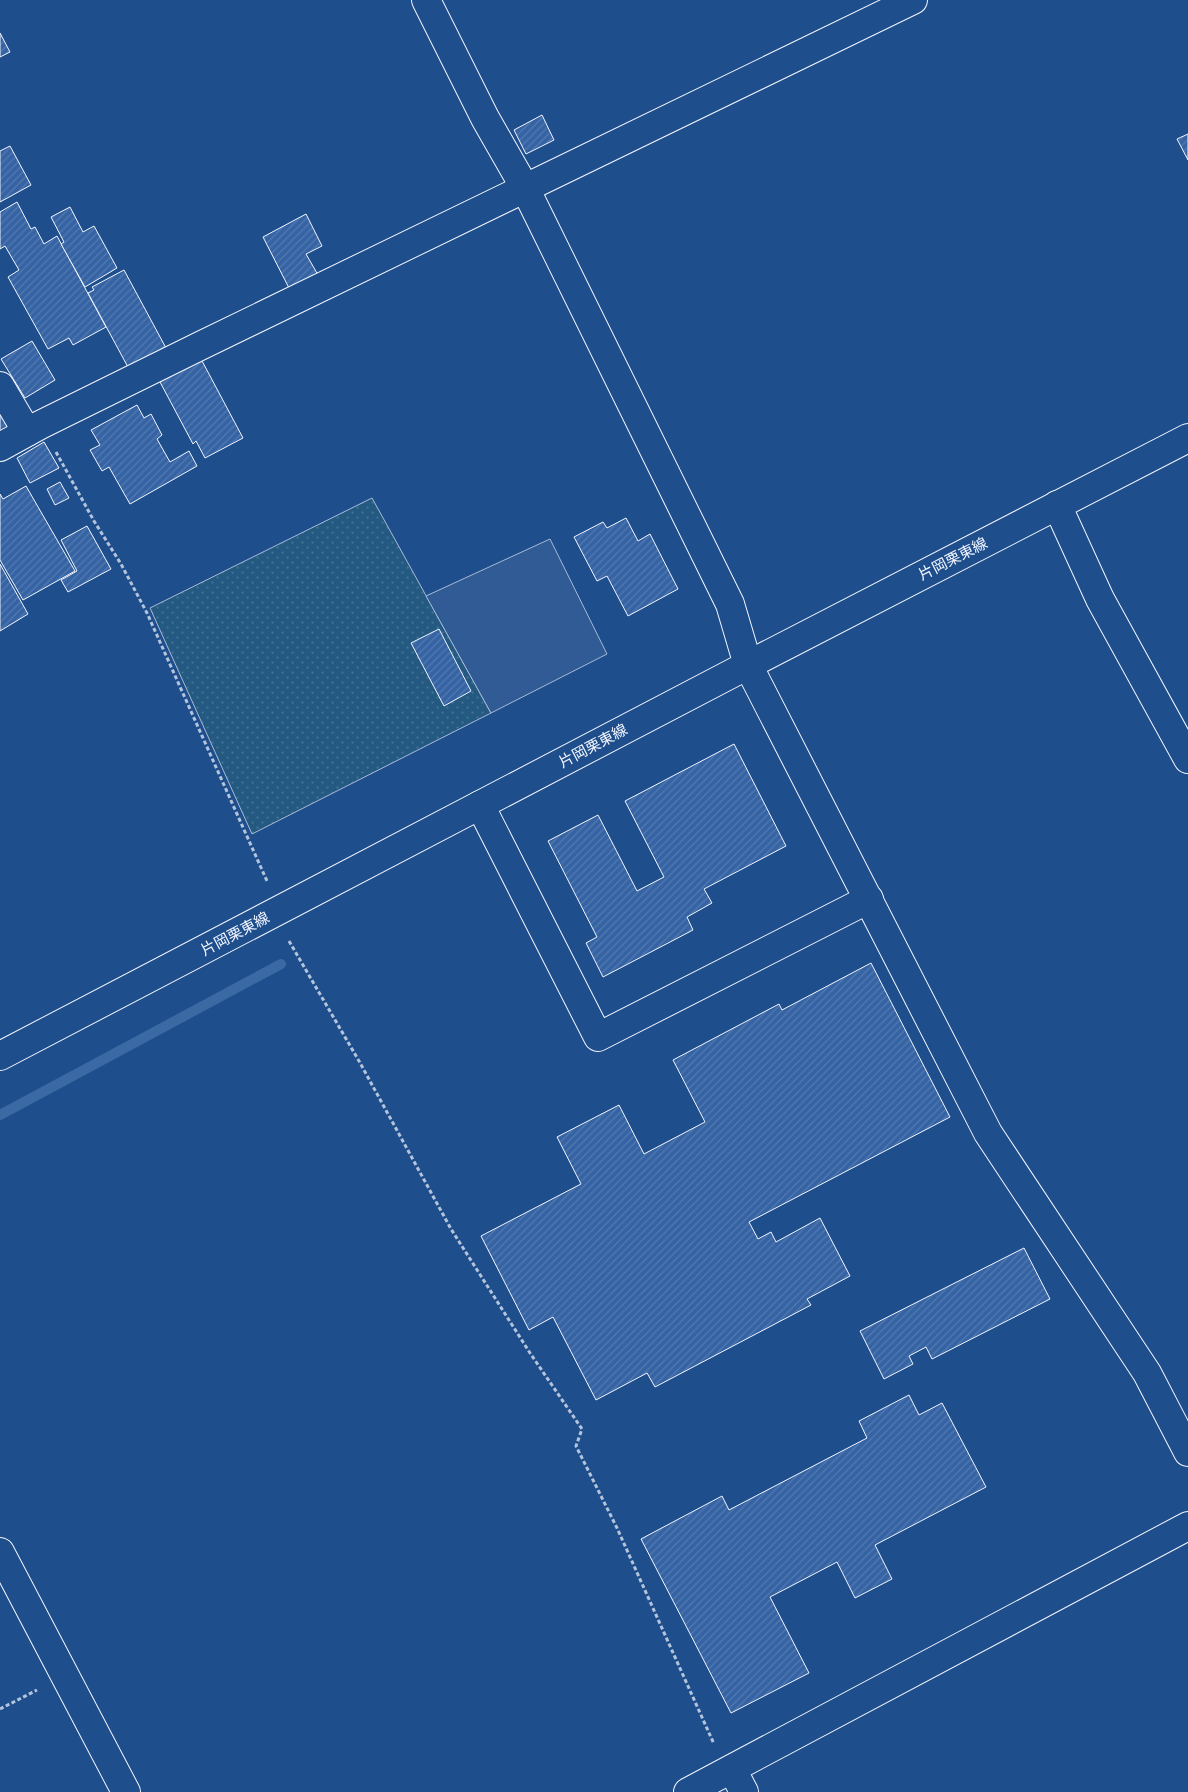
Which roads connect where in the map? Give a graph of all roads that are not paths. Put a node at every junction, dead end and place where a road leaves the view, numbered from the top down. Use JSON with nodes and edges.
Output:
{"nodes":[{"id":1,"x":426,"y":0,"type":"edge"},
{"id":2,"x":913,"y":0,"type":"edge"},
{"id":3,"x":524,"y":188,"type":"junction"},
{"id":4,"x":0,"y":386,"type":"edge"},
{"id":5,"x":34,"y":429,"type":"junction"},
{"id":6,"x":1188,"y":438,"type":"edge"},
{"id":7,"x":0,"y":447,"type":"edge"},
{"id":8,"x":1057,"y":505,"type":"junction"},
{"id":9,"x":748,"y":665,"type":"junction"},
{"id":10,"x":1188,"y":759,"type":"edge"},
{"id":11,"x":480,"y":805,"type":"junction"},
{"id":12,"x":869,"y":900,"type":"junction"},
{"id":13,"x":0,"y":1056,"type":"edge"},
{"id":14,"x":1188,"y":1452,"type":"edge"},
{"id":15,"x":1188,"y":1526,"type":"edge"},
{"id":16,"x":0,"y":1552,"type":"edge"},
{"id":17,"x":734,"y":1778,"type":"edge"},
{"id":18,"x":126,"y":1792,"type":"edge"},
{"id":19,"x":688,"y":1792,"type":"edge"}],
"edges":[{"from":1,"to":3,"type":"street"},
{"from":2,"to":3,"type":"street"},
{"from":3,"to":5,"type":"street"},
{"from":3,"to":9,"type":"street"},
{"from":4,"to":5,"type":"street"},
{"from":5,"to":7,"type":"street"},
{"from":6,"to":8,"type":"street","name":"片岡栗東線"},
{"from":8,"to":9,"type":"street","name":"片岡栗東線"},
{"from":8,"to":10,"type":"street"},
{"from":9,"to":11,"type":"street","name":"片岡栗東線"},
{"from":9,"to":12,"type":"street"},
{"from":11,"to":12,"type":"street"},
{"from":11,"to":13,"type":"street","name":"片岡栗東線"},
{"from":12,"to":14,"type":"street"},
{"from":15,"to":17,"type":"street"},
{"from":16,"to":18,"type":"street"},
{"from":17,"to":19,"type":"street"}]}
